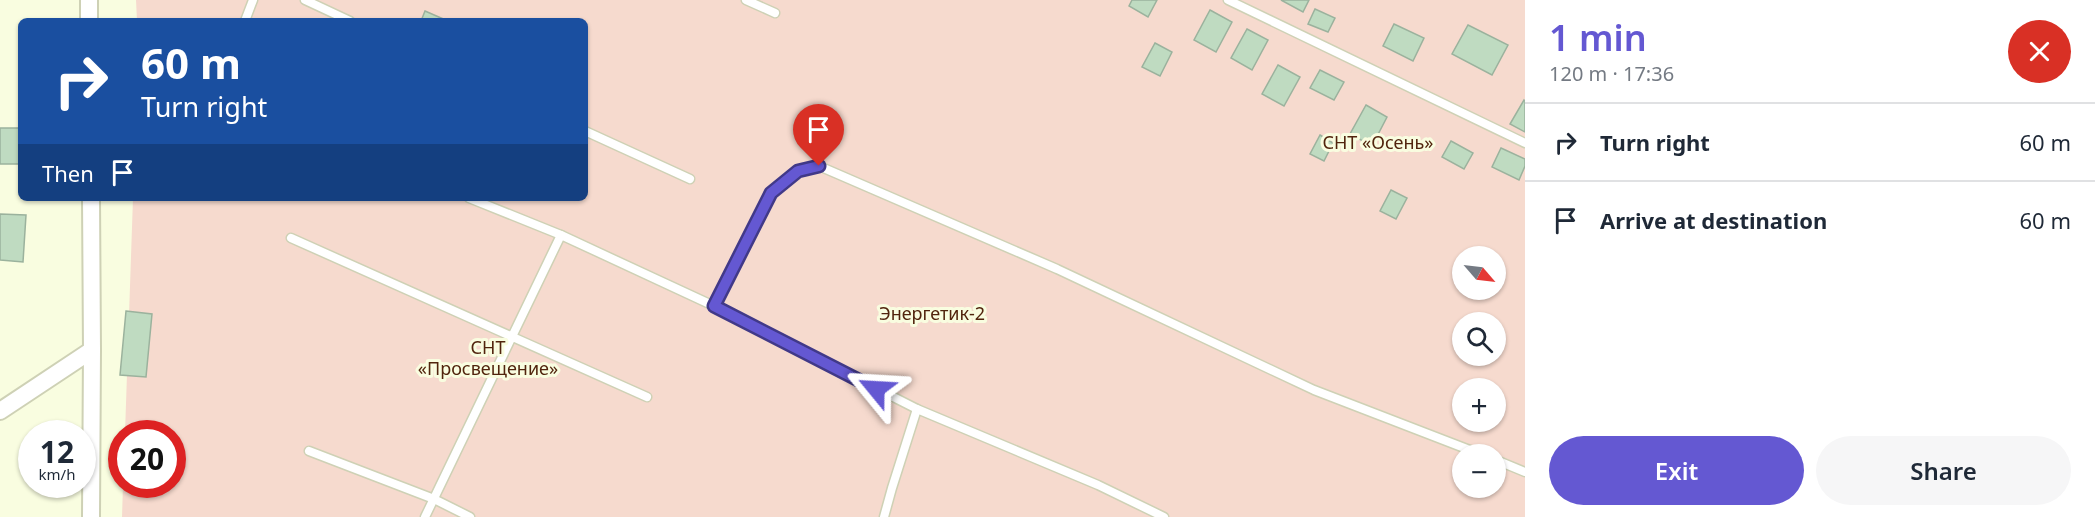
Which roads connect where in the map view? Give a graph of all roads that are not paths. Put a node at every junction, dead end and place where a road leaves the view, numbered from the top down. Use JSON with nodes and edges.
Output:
{"nodes":[{"id":1,"x":89,"y":0,"type":"edge"},
{"id":2,"x":253,"y":0,"type":"edge"},
{"id":3,"x":305,"y":0,"type":"edge"},
{"id":4,"x":747,"y":0,"type":"edge"},
{"id":5,"x":1228,"y":0,"type":"edge"},
{"id":6,"x":775,"y":13,"type":"dead end"},
{"id":7,"x":89,"y":18,"type":"edge"},
{"id":8,"x":246,"y":18,"type":"edge"},
{"id":9,"x":344,"y":18,"type":"edge"},
{"id":10,"x":588,"y":131,"type":"edge"},
{"id":11,"x":1525,"y":143,"type":"edge"},
{"id":12,"x":690,"y":179,"type":"dead end"},
{"id":13,"x":91,"y":201,"type":"edge"},
{"id":14,"x":476,"y":201,"type":"edge"},
{"id":15,"x":561,"y":235,"type":"junction"},
{"id":16,"x":291,"y":238,"type":"dead end"},
{"id":17,"x":714,"y":306,"type":"junction"},
{"id":18,"x":510,"y":336,"type":"junction"},
{"id":19,"x":93,"y":350,"type":"junction"},
{"id":20,"x":647,"y":397,"type":"dead end"},
{"id":21,"x":917,"y":409,"type":"junction"},
{"id":22,"x":0,"y":411,"type":"edge"},
{"id":23,"x":1454,"y":444,"type":"edge"},
{"id":24,"x":309,"y":451,"type":"dead end"},
{"id":25,"x":1506,"y":464,"type":"edge"},
{"id":26,"x":1525,"y":472,"type":"edge"},
{"id":27,"x":434,"y":499,"type":"junction"},
{"id":28,"x":90,"y":517,"type":"edge"},
{"id":29,"x":425,"y":517,"type":"edge"},
{"id":30,"x":470,"y":517,"type":"edge"},
{"id":31,"x":884,"y":517,"type":"edge"},
{"id":32,"x":1164,"y":517,"type":"edge"}],
"edges":[{"from":1,"to":7,"type":"street"},
{"from":2,"to":8,"type":"lane"},
{"from":3,"to":9,"type":"lane"},
{"from":4,"to":6,"type":"lane"},
{"from":5,"to":11,"type":"lane"},
{"from":10,"to":12,"type":"lane"},
{"from":13,"to":19,"type":"street"},
{"from":14,"to":15,"type":"lane"},
{"from":15,"to":17,"type":"lane"},
{"from":15,"to":18,"type":"lane"},
{"from":16,"to":18,"type":"lane"},
{"from":17,"to":21,"type":"lane"},
{"from":17,"to":23,"type":"lane"},
{"from":18,"to":20,"type":"lane"},
{"from":18,"to":27,"type":"lane"},
{"from":19,"to":22,"type":"street"},
{"from":19,"to":28,"type":"street"},
{"from":21,"to":31,"type":"lane"},
{"from":21,"to":32,"type":"lane"},
{"from":24,"to":27,"type":"lane"},
{"from":25,"to":26,"type":"lane"},
{"from":27,"to":29,"type":"lane"},
{"from":27,"to":30,"type":"lane"}]}
